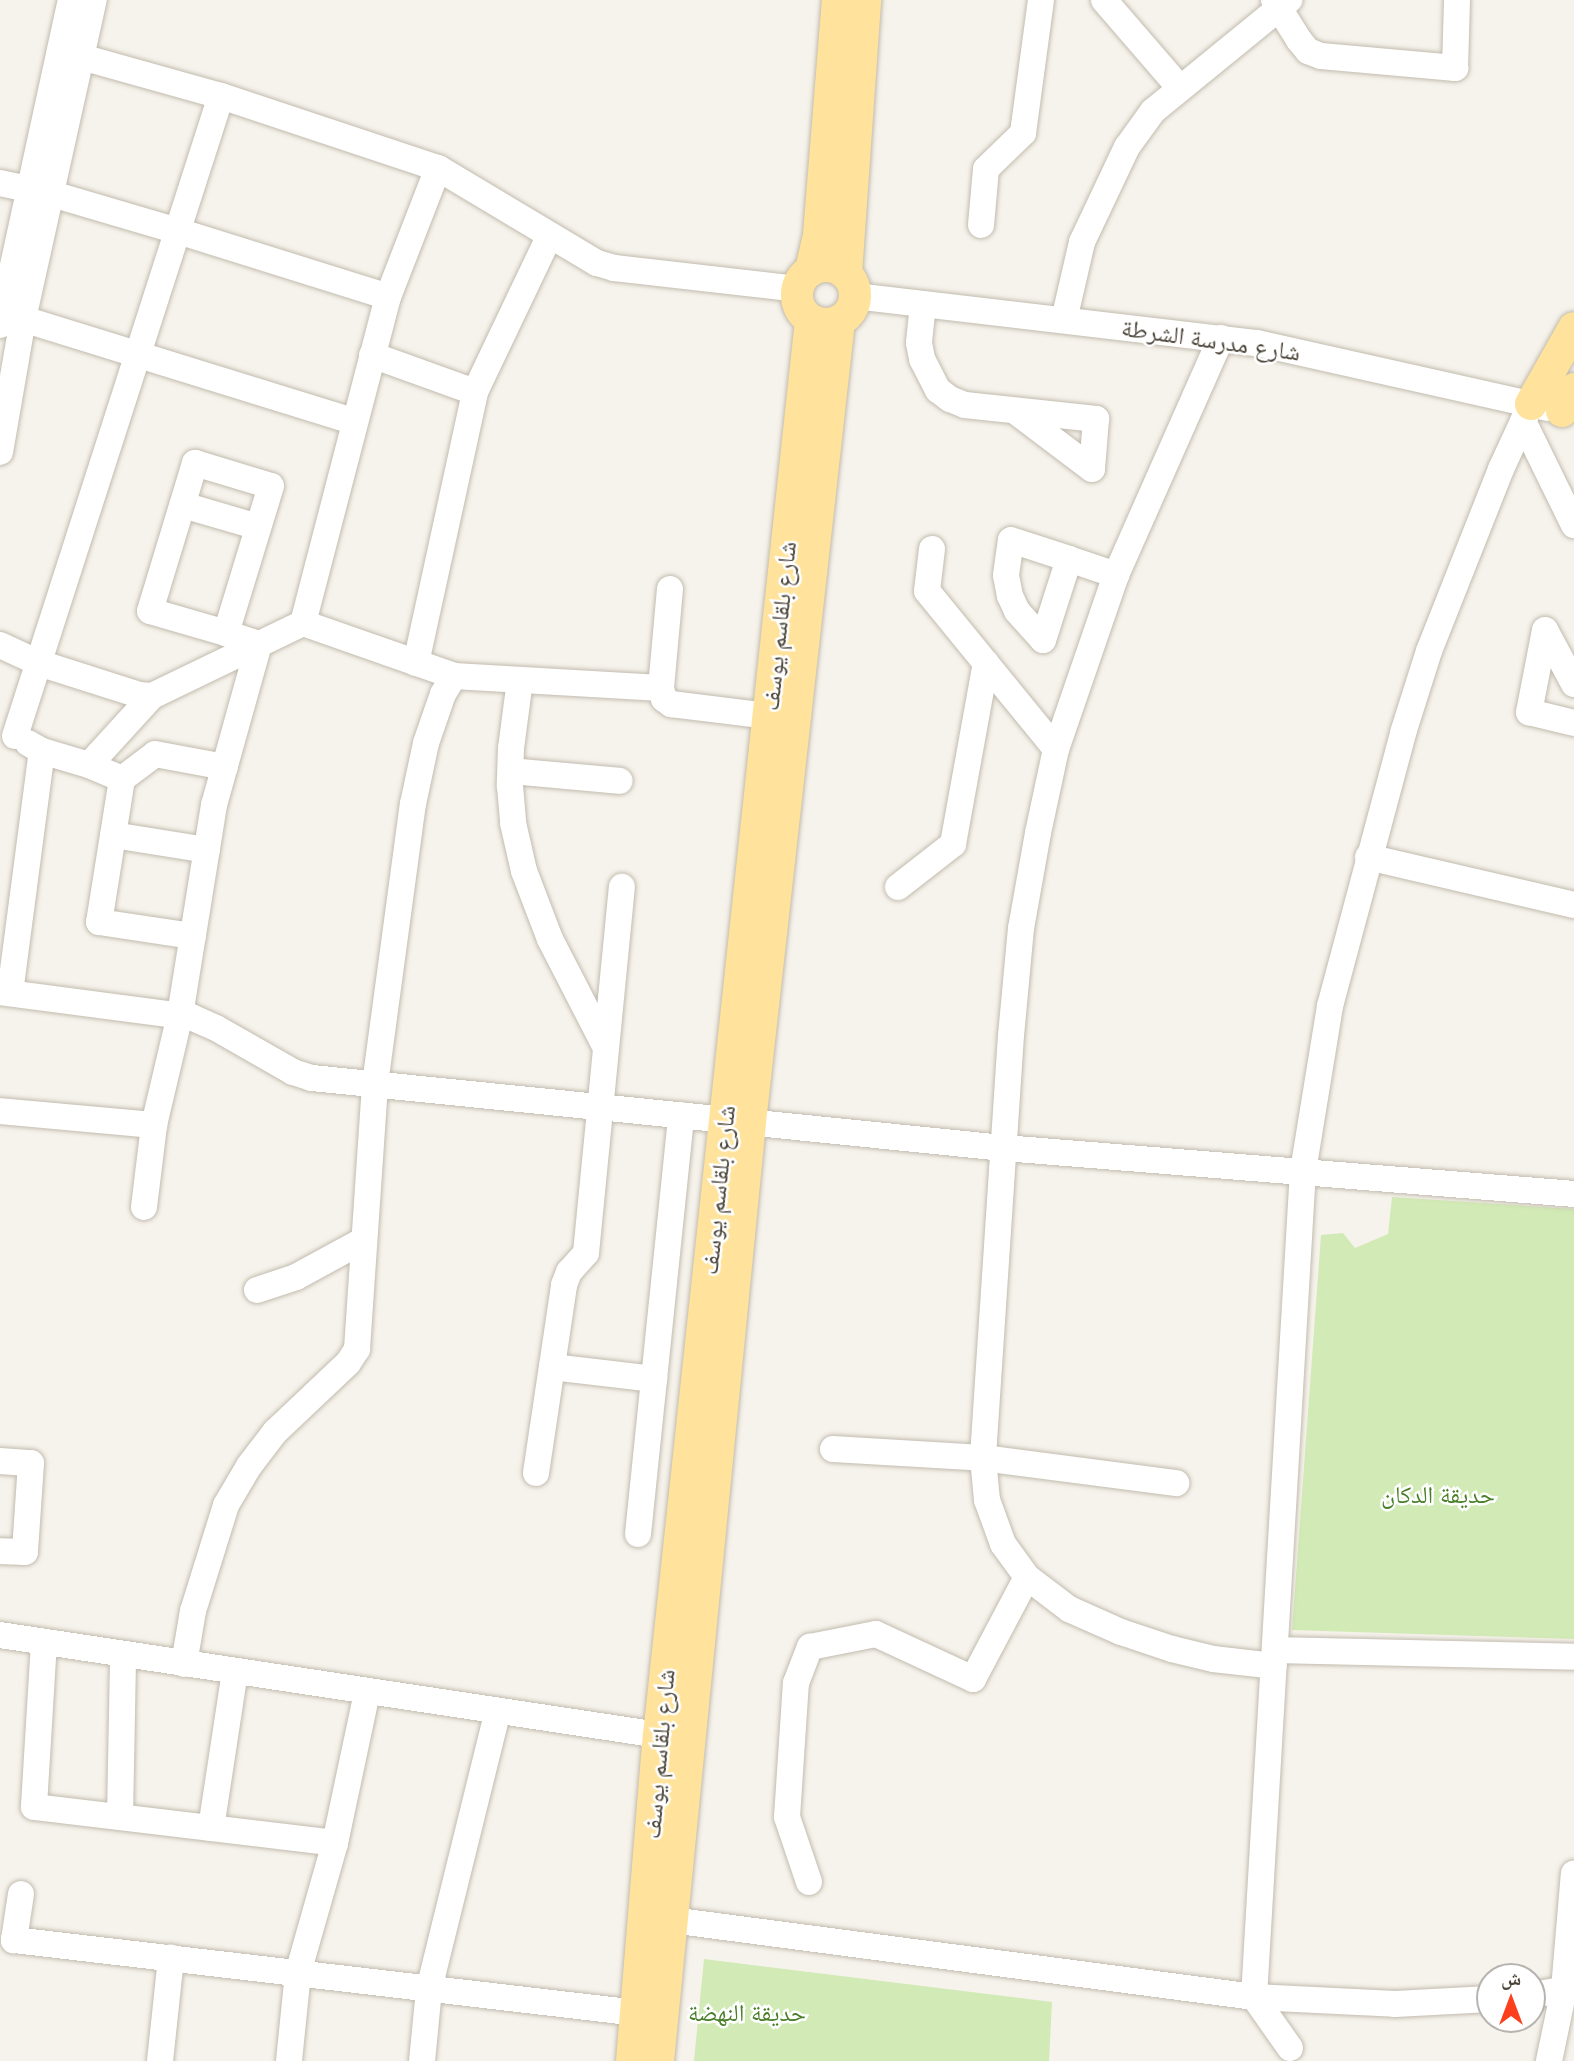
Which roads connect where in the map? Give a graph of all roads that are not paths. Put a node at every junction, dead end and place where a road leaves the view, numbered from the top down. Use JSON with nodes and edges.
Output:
{"nodes":[{"id":1,"x":71,"y":0,"type":"edge"},
{"id":2,"x":94,"y":0,"type":"edge"},
{"id":3,"x":838,"y":0,"type":"edge"},
{"id":4,"x":864,"y":0,"type":"edge"},
{"id":5,"x":1041,"y":0,"type":"edge"},
{"id":6,"x":1104,"y":0,"type":"edge"},
{"id":7,"x":1457,"y":0,"type":"edge"},
{"id":8,"x":1281,"y":2,"type":"edge"},
{"id":9,"x":72,"y":54,"type":"junction"},
{"id":10,"x":1179,"y":87,"type":"junction"},
{"id":11,"x":221,"y":96,"type":"junction"},
{"id":12,"x":438,"y":167,"type":"junction"},
{"id":13,"x":0,"y":183,"type":"edge"},
{"id":14,"x":40,"y":192,"type":"junction"},
{"id":15,"x":981,"y":225,"type":"dead end"},
{"id":16,"x":178,"y":231,"type":"junction"},
{"id":17,"x":549,"y":237,"type":"junction"},
{"id":18,"x":804,"y":280,"type":"junction"},
{"id":19,"x":388,"y":297,"type":"junction"},
{"id":20,"x":838,"y":302,"type":"junction"},
{"id":21,"x":923,"y":304,"type":"junction"},
{"id":22,"x":1064,"y":320,"type":"junction"},
{"id":23,"x":12,"y":322,"type":"edge"},
{"id":24,"x":1574,"y":327,"type":"edge"},
{"id":25,"x":1221,"y":338,"type":"junction"},
{"id":26,"x":138,"y":355,"type":"junction"},
{"id":27,"x":372,"y":355,"type":"junction"},
{"id":28,"x":475,"y":392,"type":"junction"},
{"id":29,"x":1570,"y":405,"type":"edge"},
{"id":30,"x":1015,"y":411,"type":"dead end"},
{"id":31,"x":1527,"y":413,"type":"junction"},
{"id":32,"x":353,"y":421,"type":"junction"},
{"id":33,"x":0,"y":452,"type":"edge"},
{"id":34,"x":183,"y":505,"type":"junction"},
{"id":35,"x":1574,"y":525,"type":"edge"},
{"id":36,"x":258,"y":527,"type":"junction"},
{"id":37,"x":932,"y":549,"type":"dead end"},
{"id":38,"x":1069,"y":559,"type":"dead end"},
{"id":39,"x":1116,"y":575,"type":"junction"},
{"id":40,"x":670,"y":589,"type":"dead end"},
{"id":41,"x":303,"y":623,"type":"junction"},
{"id":42,"x":226,"y":633,"type":"junction"},
{"id":43,"x":259,"y":644,"type":"junction"},
{"id":44,"x":0,"y":645,"type":"edge"},
{"id":45,"x":39,"y":663,"type":"junction"},
{"id":46,"x":416,"y":663,"type":"junction"},
{"id":47,"x":986,"y":663,"type":"junction"},
{"id":48,"x":454,"y":676,"type":"junction"},
{"id":49,"x":520,"y":680,"type":"junction"},
{"id":50,"x":1574,"y":684,"type":"edge"},
{"id":51,"x":661,"y":688,"type":"junction"},
{"id":52,"x":152,"y":696,"type":"junction"},
{"id":53,"x":769,"y":716,"type":"junction"},
{"id":54,"x":1574,"y":723,"type":"edge"},
{"id":55,"x":8,"y":736,"type":"edge"},
{"id":56,"x":1056,"y":748,"type":"junction"},
{"id":57,"x":42,"y":751,"type":"junction"},
{"id":58,"x":89,"y":765,"type":"junction"},
{"id":59,"x":225,"y":767,"type":"junction"},
{"id":60,"x":511,"y":771,"type":"junction"},
{"id":61,"x":122,"y":779,"type":"junction"},
{"id":62,"x":620,"y":781,"type":"dead end"},
{"id":63,"x":113,"y":835,"type":"junction"},
{"id":64,"x":206,"y":850,"type":"junction"},
{"id":65,"x":1368,"y":857,"type":"junction"},
{"id":66,"x":622,"y":887,"type":"dead end"},
{"id":67,"x":898,"y":887,"type":"dead end"},
{"id":68,"x":1574,"y":905,"type":"edge"},
{"id":69,"x":193,"y":936,"type":"junction"},
{"id":70,"x":5,"y":993,"type":"edge"},
{"id":71,"x":180,"y":1015,"type":"junction"},
{"id":72,"x":606,"y":1047,"type":"junction"},
{"id":73,"x":375,"y":1084,"type":"junction"},
{"id":74,"x":602,"y":1108,"type":"junction"},
{"id":75,"x":0,"y":1111,"type":"edge"},
{"id":76,"x":681,"y":1115,"type":"junction"},
{"id":77,"x":738,"y":1121,"type":"junction"},
{"id":78,"x":154,"y":1125,"type":"junction"},
{"id":79,"x":1004,"y":1148,"type":"junction"},
{"id":80,"x":1303,"y":1171,"type":"junction"},
{"id":81,"x":1574,"y":1194,"type":"edge"},
{"id":82,"x":144,"y":1206,"type":"dead end"},
{"id":83,"x":364,"y":1240,"type":"junction"},
{"id":84,"x":257,"y":1290,"type":"dead end"},
{"id":85,"x":552,"y":1367,"type":"junction"},
{"id":86,"x":654,"y":1379,"type":"junction"},
{"id":87,"x":833,"y":1449,"type":"dead end"},
{"id":88,"x":983,"y":1458,"type":"junction"},
{"id":89,"x":0,"y":1461,"type":"edge"},
{"id":90,"x":536,"y":1473,"type":"dead end"},
{"id":91,"x":1176,"y":1483,"type":"dead end"},
{"id":92,"x":638,"y":1534,"type":"dead end"},
{"id":93,"x":0,"y":1551,"type":"edge"},
{"id":94,"x":1027,"y":1577,"type":"junction"},
{"id":95,"x":0,"y":1635,"type":"edge"},
{"id":96,"x":44,"y":1642,"type":"junction"},
{"id":97,"x":123,"y":1654,"type":"junction"},
{"id":98,"x":1574,"y":1657,"type":"edge"},
{"id":99,"x":1274,"y":1658,"type":"junction"},
{"id":100,"x":184,"y":1664,"type":"junction"},
{"id":101,"x":235,"y":1672,"type":"junction"},
{"id":102,"x":367,"y":1692,"type":"junction"},
{"id":103,"x":498,"y":1711,"type":"junction"},
{"id":104,"x":659,"y":1735,"type":"junction"},
{"id":105,"x":120,"y":1817,"type":"junction"},
{"id":106,"x":211,"y":1828,"type":"junction"},
{"id":107,"x":335,"y":1843,"type":"junction"},
{"id":108,"x":1574,"y":1873,"type":"edge"},
{"id":109,"x":809,"y":1882,"type":"dead end"},
{"id":110,"x":21,"y":1894,"type":"dead end"},
{"id":111,"x":671,"y":1920,"type":"junction"},
{"id":112,"x":171,"y":1958,"type":"junction"},
{"id":113,"x":298,"y":1973,"type":"junction"},
{"id":114,"x":1569,"y":1988,"type":"edge"},
{"id":115,"x":429,"y":1989,"type":"junction"},
{"id":116,"x":1546,"y":1992,"type":"edge"},
{"id":117,"x":1254,"y":1997,"type":"junction"},
{"id":118,"x":1476,"y":2000,"type":"edge"},
{"id":119,"x":1296,"y":2001,"type":"junction"},
{"id":120,"x":636,"y":2013,"type":"junction"},
{"id":121,"x":1289,"y":2054,"type":"edge"},
{"id":122,"x":160,"y":2061,"type":"edge"},
{"id":123,"x":289,"y":2061,"type":"edge"},
{"id":124,"x":422,"y":2061,"type":"edge"},
{"id":125,"x":632,"y":2061,"type":"edge"},
{"id":126,"x":658,"y":2061,"type":"edge"},
{"id":127,"x":1549,"y":2061,"type":"edge"}],
"edges":[{"from":1,"to":9,"type":"street"},
{"from":2,"to":9,"type":"street"},
{"from":3,"to":18,"type":"main road"},
{"from":4,"to":20,"type":"main road","name":"شارع بلقاسم يوسف"},
{"from":5,"to":15,"type":"street"},
{"from":6,"to":10,"type":"street"},
{"from":7,"to":8,"type":"street"},
{"from":8,"to":10,"type":"street"},
{"from":9,"to":11,"type":"street"},
{"from":9,"to":14,"type":"street"},
{"from":10,"to":22,"type":"street"},
{"from":11,"to":12,"type":"street"},
{"from":11,"to":16,"type":"street"},
{"from":12,"to":17,"type":"street"},
{"from":12,"to":19,"type":"street"},
{"from":13,"to":14,"type":"street"},
{"from":14,"to":16,"type":"street"},
{"from":14,"to":23,"type":"street"},
{"from":16,"to":19,"type":"street"},
{"from":16,"to":26,"type":"street"},
{"from":17,"to":18,"type":"street"},
{"from":17,"to":28,"type":"street"},
{"from":18,"to":20,"type":"main road"},
{"from":18,"to":20,"type":"main road"},
{"from":19,"to":27,"type":"street"},
{"from":20,"to":21,"type":"street","name":"شارع مدرسة الشرطة"},
{"from":20,"to":53,"type":"main road","name":"شارع بلقاسم يوسف"},
{"from":20,"to":77,"type":"main road","name":"شارع بلقاسم يوسف"},
{"from":21,"to":22,"type":"street","name":"شارع مدرسة الشرطة"},
{"from":21,"to":30,"type":"street"},
{"from":22,"to":25,"type":"street","name":"شارع مدرسة الشرطة"},
{"from":23,"to":26,"type":"street"},
{"from":23,"to":33,"type":"street"},
{"from":24,"to":31,"type":"main road"},
{"from":25,"to":31,"type":"street","name":"شارع مدرسة الشرطة"},
{"from":25,"to":39,"type":"street"},
{"from":26,"to":32,"type":"street"},
{"from":26,"to":45,"type":"street"},
{"from":27,"to":28,"type":"street"},
{"from":27,"to":32,"type":"street"},
{"from":28,"to":46,"type":"street"},
{"from":29,"to":31,"type":"street","name":"شارع مدرسة الشرطة"},
{"from":31,"to":35,"type":"street"},
{"from":31,"to":65,"type":"street"},
{"from":32,"to":41,"type":"street"},
{"from":34,"to":36,"type":"street"},
{"from":34,"to":36,"type":"street"},
{"from":34,"to":42,"type":"street"},
{"from":36,"to":42,"type":"street"},
{"from":37,"to":47,"type":"street"},
{"from":38,"to":39,"type":"street"},
{"from":39,"to":56,"type":"street"},
{"from":40,"to":51,"type":"street"},
{"from":41,"to":43,"type":"street"},
{"from":41,"to":46,"type":"street"},
{"from":42,"to":43,"type":"street"},
{"from":43,"to":52,"type":"street"},
{"from":43,"to":59,"type":"street"},
{"from":44,"to":45,"type":"street"},
{"from":45,"to":52,"type":"street"},
{"from":45,"to":55,"type":"street"},
{"from":46,"to":48,"type":"street"},
{"from":47,"to":56,"type":"street"},
{"from":47,"to":67,"type":"street"},
{"from":48,"to":49,"type":"street"},
{"from":48,"to":73,"type":"street"},
{"from":49,"to":51,"type":"street"},
{"from":49,"to":60,"type":"street"},
{"from":50,"to":54,"type":"street"},
{"from":51,"to":53,"type":"street"},
{"from":52,"to":58,"type":"street"},
{"from":53,"to":77,"type":"main road","name":"شارع بلقاسم يوسف"},
{"from":55,"to":57,"type":"street"},
{"from":56,"to":79,"type":"street"},
{"from":57,"to":58,"type":"street"},
{"from":57,"to":70,"type":"street"},
{"from":58,"to":61,"type":"street"},
{"from":59,"to":61,"type":"street"},
{"from":59,"to":64,"type":"street"},
{"from":60,"to":62,"type":"street"},
{"from":60,"to":72,"type":"street"},
{"from":61,"to":63,"type":"street"},
{"from":63,"to":64,"type":"street"},
{"from":63,"to":69,"type":"street"},
{"from":64,"to":69,"type":"street"},
{"from":65,"to":68,"type":"street"},
{"from":65,"to":80,"type":"street"},
{"from":66,"to":72,"type":"street"},
{"from":69,"to":71,"type":"street"},
{"from":70,"to":71,"type":"street"},
{"from":71,"to":73,"type":"street"},
{"from":71,"to":78,"type":"street"},
{"from":72,"to":74,"type":"street"},
{"from":73,"to":74,"type":"street"},
{"from":73,"to":83,"type":"street"},
{"from":74,"to":76,"type":"street"},
{"from":74,"to":85,"type":"street"},
{"from":75,"to":78,"type":"street"},
{"from":76,"to":77,"type":"street"},
{"from":76,"to":86,"type":"street"},
{"from":77,"to":79,"type":"street"},
{"from":77,"to":104,"type":"main road","name":"شارع بلقاسم يوسف"},
{"from":77,"to":111,"type":"main road","name":"شارع بلقاسم يوسف"},
{"from":78,"to":82,"type":"street"},
{"from":79,"to":80,"type":"street"},
{"from":79,"to":88,"type":"street"},
{"from":80,"to":81,"type":"street"},
{"from":80,"to":99,"type":"street"},
{"from":83,"to":84,"type":"street"},
{"from":83,"to":100,"type":"street"},
{"from":85,"to":86,"type":"street"},
{"from":85,"to":90,"type":"street"},
{"from":86,"to":92,"type":"street"},
{"from":87,"to":88,"type":"street"},
{"from":88,"to":91,"type":"street"},
{"from":88,"to":94,"type":"street"},
{"from":89,"to":93,"type":"street"},
{"from":94,"to":99,"type":"street"},
{"from":94,"to":109,"type":"street"},
{"from":95,"to":96,"type":"street"},
{"from":96,"to":97,"type":"street"},
{"from":96,"to":105,"type":"street"},
{"from":97,"to":100,"type":"street"},
{"from":97,"to":105,"type":"street"},
{"from":98,"to":99,"type":"street"},
{"from":99,"to":117,"type":"street"},
{"from":100,"to":101,"type":"street"},
{"from":101,"to":102,"type":"street"},
{"from":101,"to":106,"type":"street"},
{"from":102,"to":103,"type":"street"},
{"from":102,"to":107,"type":"street"},
{"from":103,"to":104,"type":"street"},
{"from":103,"to":115,"type":"street"},
{"from":104,"to":120,"type":"main road","name":"شارع بلقاسم يوسف"},
{"from":105,"to":106,"type":"street"},
{"from":106,"to":107,"type":"street"},
{"from":107,"to":113,"type":"street"},
{"from":108,"to":114,"type":"street"},
{"from":110,"to":112,"type":"street"},
{"from":111,"to":117,"type":"street"},
{"from":111,"to":126,"type":"main road","name":"شارع بلقاسم يوسف"},
{"from":112,"to":113,"type":"street"},
{"from":112,"to":122,"type":"street"},
{"from":113,"to":115,"type":"street"},
{"from":113,"to":123,"type":"street"},
{"from":114,"to":116,"type":"street"},
{"from":114,"to":127,"type":"street"},
{"from":115,"to":120,"type":"street"},
{"from":115,"to":124,"type":"street"},
{"from":117,"to":119,"type":"street"},
{"from":117,"to":121,"type":"street"},
{"from":118,"to":119,"type":"street"},
{"from":119,"to":121,"type":"street"},
{"from":120,"to":125,"type":"main road","name":"شارع بلقاسم يوسف"}]}
